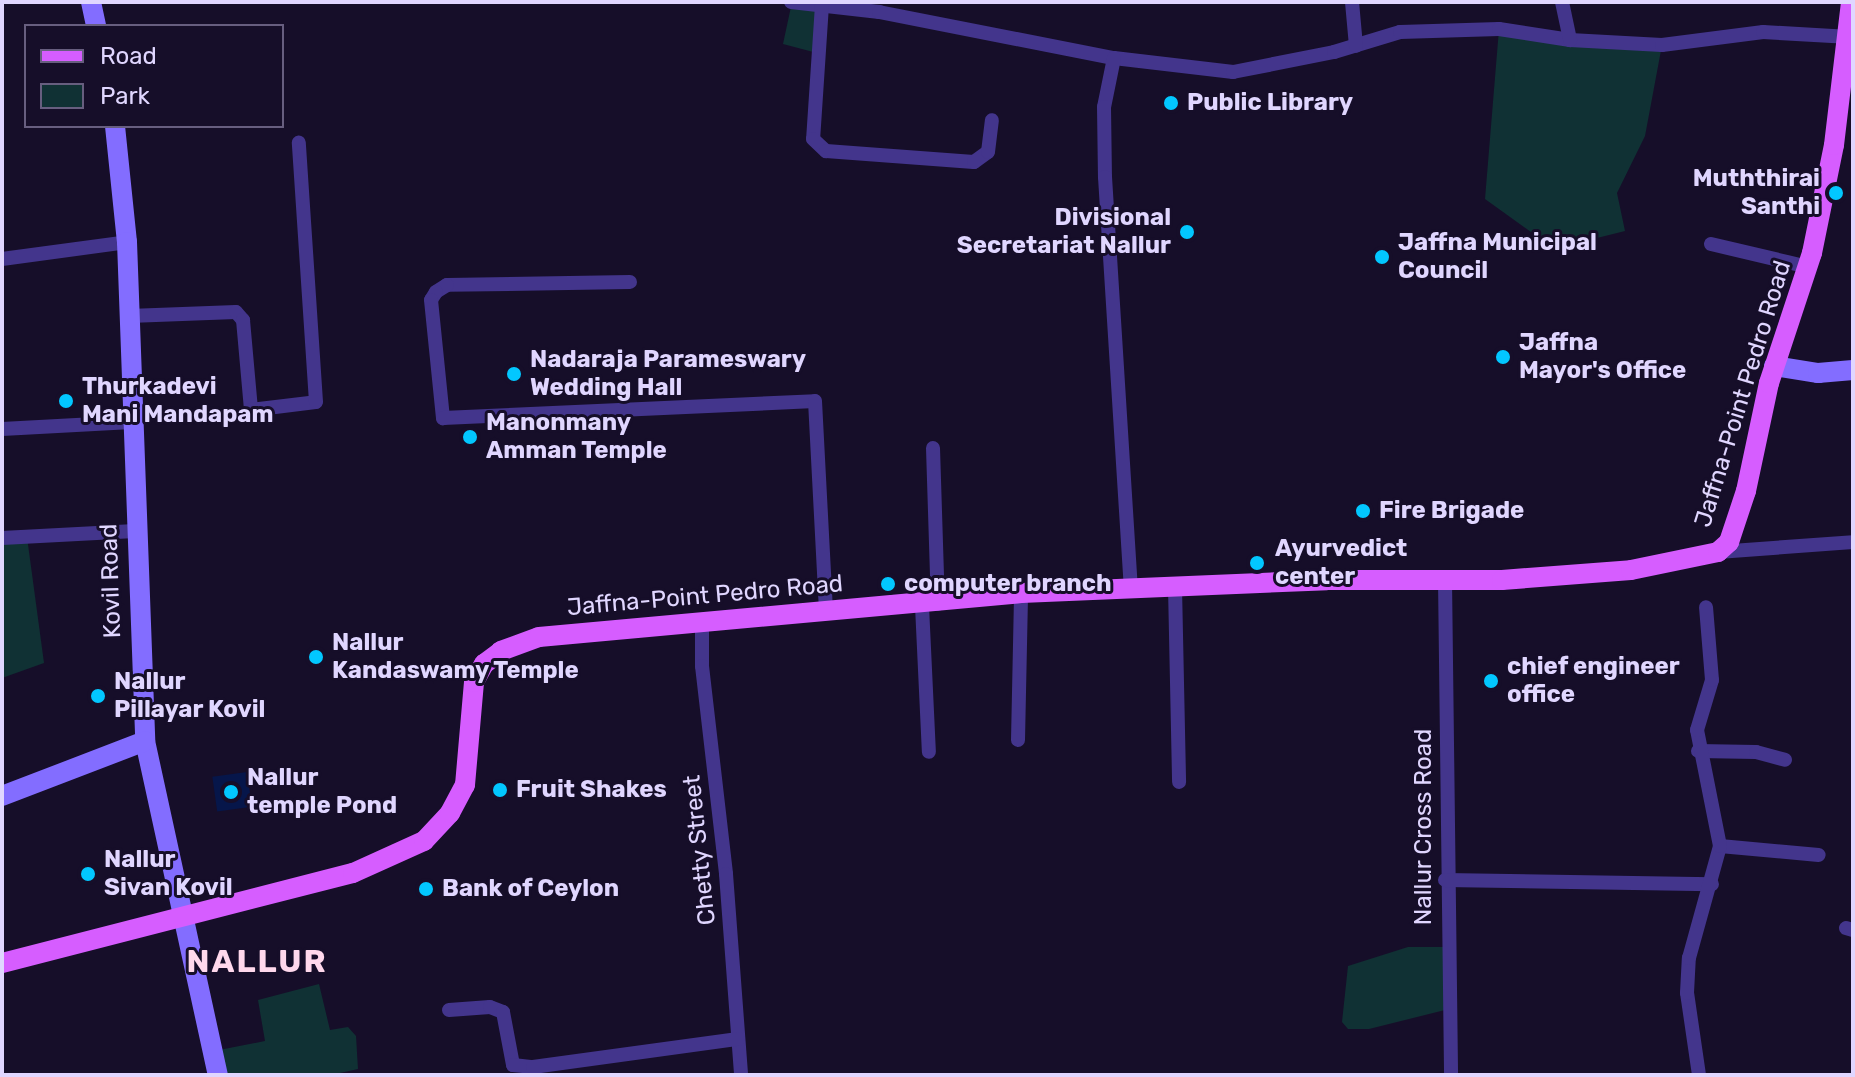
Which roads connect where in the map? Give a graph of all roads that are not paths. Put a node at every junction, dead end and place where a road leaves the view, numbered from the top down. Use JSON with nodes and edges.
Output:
{"nodes":[{"id":1,"x":91,"y":2,"type":"edge"},
{"id":2,"x":792,"y":2,"type":"edge"},
{"id":3,"x":1352,"y":2,"type":"edge"},
{"id":4,"x":1562,"y":2,"type":"edge"},
{"id":5,"x":1851,"y":2,"type":"edge"},
{"id":6,"x":822,"y":5,"type":"junction"},
{"id":7,"x":96,"y":24,"type":"edge"},
{"id":8,"x":1850,"y":37,"type":"junction"},
{"id":9,"x":1570,"y":40,"type":"junction"},
{"id":10,"x":1356,"y":46,"type":"junction"},
{"id":11,"x":1114,"y":58,"type":"junction"},
{"id":12,"x":992,"y":120,"type":"dead end"},
{"id":13,"x":115,"y":128,"type":"edge"},
{"id":14,"x":299,"y":143,"type":"dead end"},
{"id":15,"x":127,"y":242,"type":"junction"},
{"id":16,"x":1711,"y":244,"type":"dead end"},
{"id":17,"x":2,"y":259,"type":"edge"},
{"id":18,"x":1808,"y":267,"type":"junction"},
{"id":19,"x":630,"y":282,"type":"dead end"},
{"id":20,"x":129,"y":316,"type":"junction"},
{"id":21,"x":1774,"y":366,"type":"junction"},
{"id":22,"x":1853,"y":370,"type":"edge"},
{"id":23,"x":132,"y":422,"type":"junction"},
{"id":24,"x":2,"y":429,"type":"edge"},
{"id":25,"x":933,"y":448,"type":"dead end"},
{"id":26,"x":135,"y":531,"type":"junction"},
{"id":27,"x":2,"y":538,"type":"edge"},
{"id":28,"x":1853,"y":542,"type":"edge"},
{"id":29,"x":1718,"y":552,"type":"junction"},
{"id":30,"x":1445,"y":579,"type":"junction"},
{"id":31,"x":1175,"y":587,"type":"junction"},
{"id":32,"x":1131,"y":588,"type":"junction"},
{"id":33,"x":1021,"y":593,"type":"junction"},
{"id":34,"x":930,"y":605,"type":"junction"},
{"id":35,"x":1706,"y":607,"type":"dead end"},
{"id":36,"x":826,"y":611,"type":"junction"},
{"id":37,"x":702,"y":621,"type":"junction"},
{"id":38,"x":1018,"y":740,"type":"dead end"},
{"id":39,"x":145,"y":741,"type":"junction"},
{"id":40,"x":1698,"y":751,"type":"junction"},
{"id":41,"x":929,"y":752,"type":"dead end"},
{"id":42,"x":1785,"y":760,"type":"dead end"},
{"id":43,"x":1179,"y":782,"type":"dead end"},
{"id":44,"x":2,"y":796,"type":"edge"},
{"id":45,"x":1720,"y":846,"type":"junction"},
{"id":46,"x":1819,"y":855,"type":"dead end"},
{"id":47,"x":1445,"y":880,"type":"junction"},
{"id":48,"x":1712,"y":884,"type":"junction"},
{"id":49,"x":183,"y":920,"type":"junction"},
{"id":50,"x":2,"y":963,"type":"edge"},
{"id":51,"x":449,"y":1010,"type":"dead end"},
{"id":52,"x":738,"y":1039,"type":"junction"},
{"id":53,"x":218,"y":1075,"type":"edge"},
{"id":54,"x":741,"y":1075,"type":"edge"},
{"id":55,"x":1451,"y":1075,"type":"edge"},
{"id":56,"x":1699,"y":1075,"type":"edge"}],
"edges":[{"from":1,"to":7,"type":"street"},
{"from":2,"to":6,"type":"street"},
{"from":3,"to":10,"type":"street"},
{"from":4,"to":9,"type":"street"},
{"from":5,"to":8,"type":"main road","name":"Jaffna-Point Pedro Road"},
{"from":6,"to":11,"type":"street"},
{"from":6,"to":12,"type":"street"},
{"from":8,"to":9,"type":"street"},
{"from":8,"to":18,"type":"main road","name":"Jaffna-Point Pedro Road"},
{"from":9,"to":10,"type":"street"},
{"from":10,"to":11,"type":"street"},
{"from":11,"to":32,"type":"street"},
{"from":13,"to":15,"type":"street","name":"Kovil Road"},
{"from":14,"to":20,"type":"street"},
{"from":15,"to":17,"type":"street"},
{"from":15,"to":20,"type":"street","name":"Kovil Road"},
{"from":16,"to":18,"type":"street"},
{"from":18,"to":21,"type":"main road","name":"Jaffna-Point Pedro Road"},
{"from":19,"to":36,"type":"street"},
{"from":20,"to":23,"type":"street","name":"Kovil Road"},
{"from":21,"to":22,"type":"street"},
{"from":21,"to":29,"type":"main road","name":"Jaffna-Point Pedro Road"},
{"from":23,"to":24,"type":"street"},
{"from":23,"to":26,"type":"street","name":"Kovil Road"},
{"from":25,"to":34,"type":"street"},
{"from":26,"to":27,"type":"street"},
{"from":26,"to":39,"type":"street","name":"Kovil Road"},
{"from":28,"to":29,"type":"street"},
{"from":29,"to":30,"type":"main road","name":"Jaffna-Point Pedro Road"},
{"from":30,"to":31,"type":"main road","name":"Jaffna-Point Pedro Road"},
{"from":30,"to":47,"type":"street","name":"Nallur Cross Road"},
{"from":31,"to":32,"type":"main road","name":"Jaffna-Point Pedro Road"},
{"from":31,"to":43,"type":"street"},
{"from":32,"to":33,"type":"main road","name":"Jaffna-Point Pedro Road"},
{"from":33,"to":34,"type":"main road","name":"Jaffna-Point Pedro Road"},
{"from":33,"to":38,"type":"street"},
{"from":34,"to":36,"type":"main road","name":"Jaffna-Point Pedro Road"},
{"from":34,"to":41,"type":"street"},
{"from":35,"to":40,"type":"street"},
{"from":36,"to":37,"type":"main road","name":"Jaffna-Point Pedro Road"},
{"from":37,"to":49,"type":"main road","name":"Jaffna-Point Pedro Road"},
{"from":37,"to":52,"type":"street","name":"Chetty Street"},
{"from":39,"to":44,"type":"street"},
{"from":39,"to":49,"type":"street","name":"Kovil Road"},
{"from":40,"to":42,"type":"street"},
{"from":40,"to":45,"type":"street"},
{"from":45,"to":46,"type":"street"},
{"from":45,"to":48,"type":"street"},
{"from":47,"to":48,"type":"street"},
{"from":47,"to":55,"type":"street","name":"Nallur Cross Road"},
{"from":48,"to":56,"type":"street"},
{"from":49,"to":50,"type":"main road","name":"Jaffna-Point Pedro Road"},
{"from":49,"to":53,"type":"street","name":"Kovil Road"},
{"from":51,"to":52,"type":"street"},
{"from":52,"to":54,"type":"street","name":"Chetty Street"}]}
